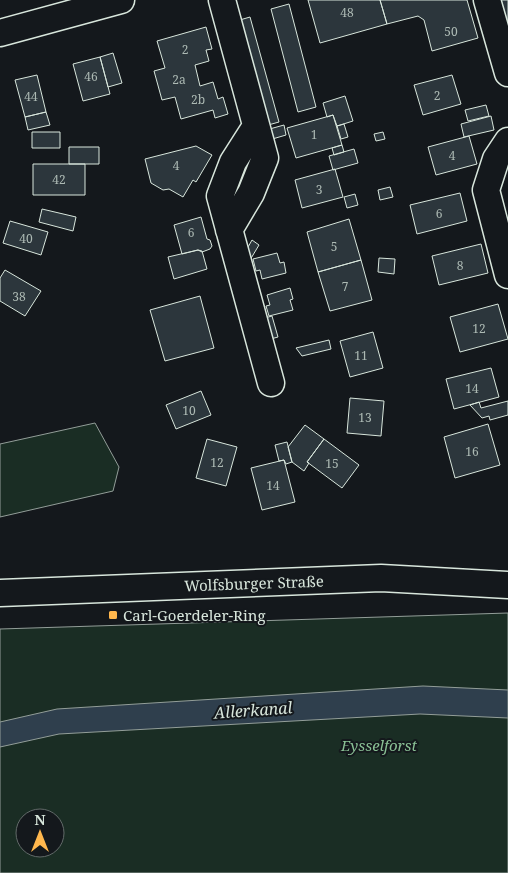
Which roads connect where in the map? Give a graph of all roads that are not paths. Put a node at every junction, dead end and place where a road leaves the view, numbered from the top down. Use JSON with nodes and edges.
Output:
{"nodes":[{"id":1,"x":120,"y":0,"type":"edge"},
{"id":2,"x":222,"y":0,"type":"edge"},
{"id":3,"x":487,"y":0,"type":"edge"},
{"id":4,"x":0,"y":33,"type":"edge"},
{"id":5,"x":508,"y":73,"type":"edge"},
{"id":6,"x":508,"y":141,"type":"edge"},
{"id":7,"x":508,"y":196,"type":"edge"},
{"id":8,"x":492,"y":218,"type":"junction"},
{"id":9,"x":508,"y":275,"type":"edge"},
{"id":10,"x":271,"y":383,"type":"dead end"},
{"id":11,"x":508,"y":585,"type":"edge"},
{"id":12,"x":0,"y":593,"type":"edge"}],
"edges":[{"from":1,"to":4,"type":"street"},
{"from":2,"to":10,"type":"street"},
{"from":3,"to":5,"type":"street"},
{"from":6,"to":8,"type":"street"},
{"from":7,"to":8,"type":"street"},
{"from":8,"to":9,"type":"street"},
{"from":11,"to":12,"type":"street","name":"Wolfsburger Straße"}]}
